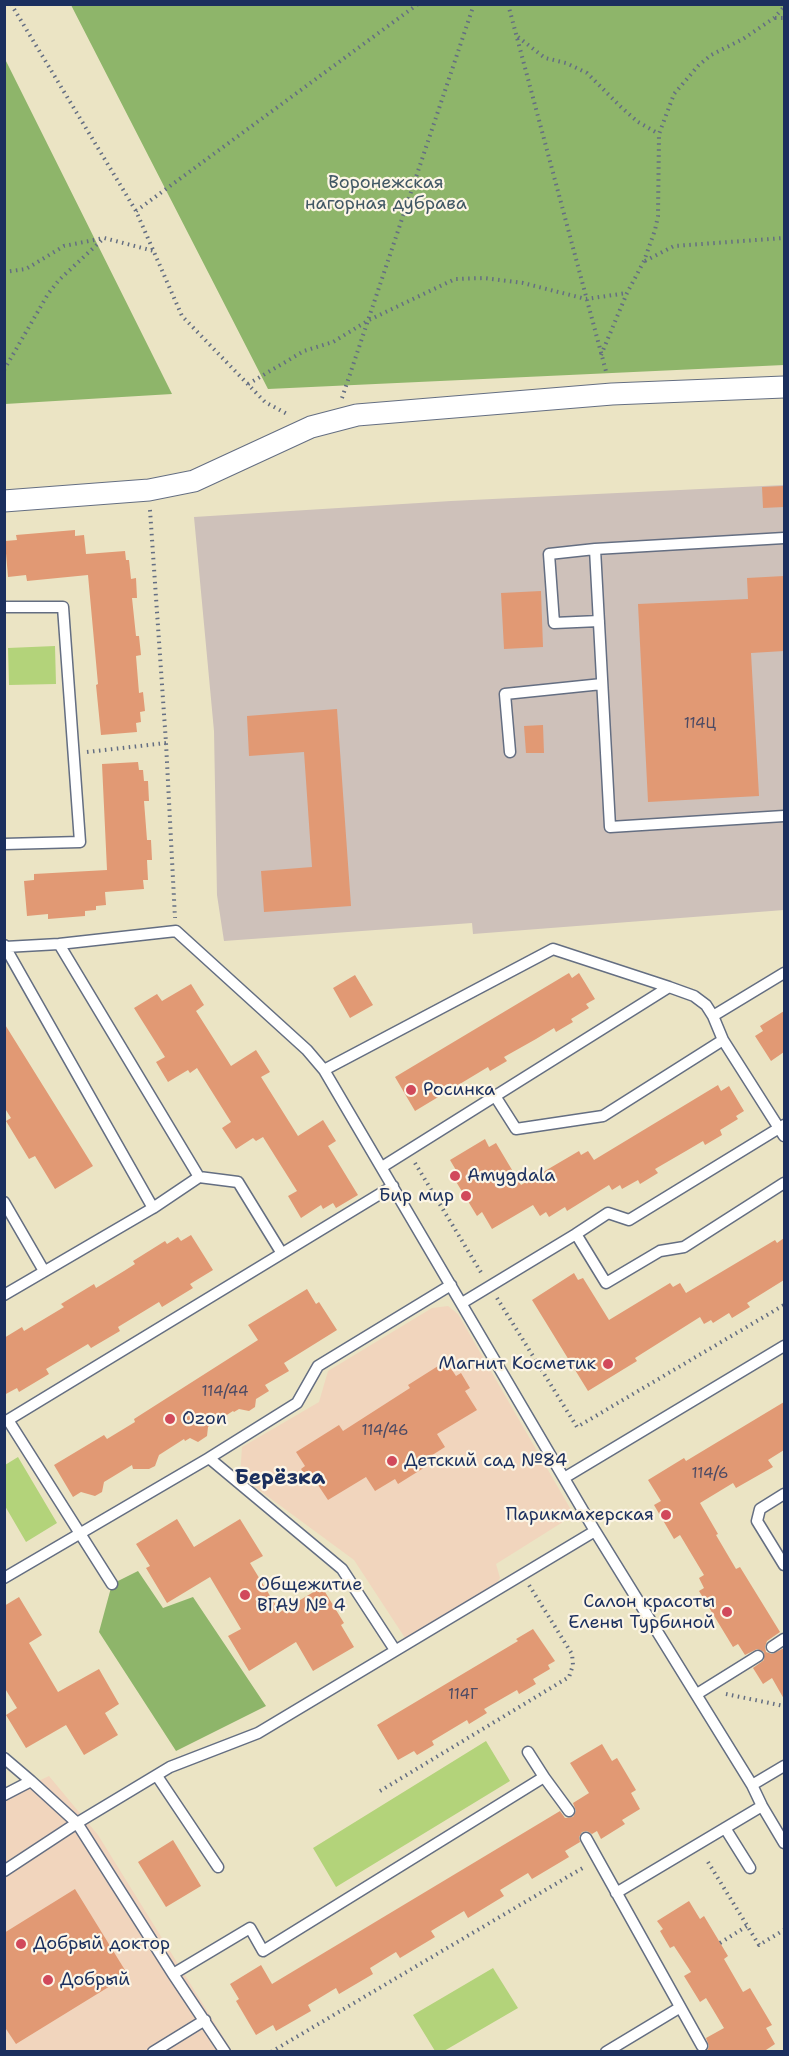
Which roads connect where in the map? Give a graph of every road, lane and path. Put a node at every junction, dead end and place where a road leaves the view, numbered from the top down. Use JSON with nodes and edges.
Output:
{"nodes":[{"id":1,"x":11,"y":4,"type":"edge"},
{"id":2,"x":418,"y":4,"type":"edge"},
{"id":3,"x":474,"y":4,"type":"edge"},
{"id":4,"x":508,"y":4,"type":"edge"},
{"id":5,"x":784,"y":7,"type":"edge"},
{"id":6,"x":774,"y":18,"type":"junction"},
{"id":7,"x":784,"y":18,"type":"edge"},
{"id":8,"x":517,"y":37,"type":"junction"},
{"id":9,"x":658,"y":134,"type":"junction"},
{"id":10,"x":136,"y":211,"type":"junction"},
{"id":11,"x":104,"y":238,"type":"junction"},
{"id":12,"x":784,"y":238,"type":"edge"},
{"id":13,"x":155,"y":251,"type":"junction"},
{"id":14,"x":644,"y":261,"type":"junction"},
{"id":15,"x":4,"y":272,"type":"edge"},
{"id":16,"x":627,"y":293,"type":"junction"},
{"id":17,"x":586,"y":299,"type":"junction"},
{"id":18,"x":369,"y":320,"type":"junction"},
{"id":19,"x":601,"y":355,"type":"junction"},
{"id":20,"x":4,"y":370,"type":"edge"},
{"id":21,"x":248,"y":384,"type":"junction"},
{"id":22,"x":784,"y":387,"type":"edge"},
{"id":23,"x":612,"y":394,"type":"junction"},
{"id":24,"x":334,"y":422,"type":"junction"},
{"id":25,"x":311,"y":427,"type":"junction"},
{"id":26,"x":148,"y":490,"type":"junction"},
{"id":27,"x":4,"y":501,"type":"edge"},
{"id":28,"x":784,"y":538,"type":"edge"},
{"id":29,"x":595,"y":549,"type":"junction"},
{"id":30,"x":4,"y":607,"type":"edge"},
{"id":31,"x":599,"y":621,"type":"junction"},
{"id":32,"x":602,"y":684,"type":"junction"},
{"id":33,"x":166,"y":743,"type":"junction"},
{"id":34,"x":510,"y":752,"type":"dead end"},
{"id":35,"x":74,"y":753,"type":"junction"},
{"id":36,"x":784,"y":816,"type":"edge"},
{"id":37,"x":4,"y":844,"type":"edge"},
{"id":38,"x":176,"y":931,"type":"junction"},
{"id":39,"x":59,"y":944,"type":"junction"},
{"id":40,"x":5,"y":946,"type":"edge"},
{"id":41,"x":784,"y":974,"type":"edge"},
{"id":42,"x":669,"y":987,"type":"junction"},
{"id":43,"x":713,"y":1016,"type":"junction"},
{"id":44,"x":723,"y":1040,"type":"junction"},
{"id":45,"x":324,"y":1070,"type":"junction"},
{"id":46,"x":495,"y":1096,"type":"junction"},
{"id":47,"x":783,"y":1129,"type":"edge"},
{"id":48,"x":382,"y":1167,"type":"junction"},
{"id":49,"x":199,"y":1177,"type":"junction"},
{"id":50,"x":784,"y":1183,"type":"edge"},
{"id":51,"x":393,"y":1186,"type":"junction"},
{"id":52,"x":4,"y":1202,"type":"edge"},
{"id":53,"x":153,"y":1208,"type":"junction"},
{"id":54,"x":576,"y":1234,"type":"junction"},
{"id":55,"x":281,"y":1252,"type":"junction"},
{"id":56,"x":44,"y":1271,"type":"junction"},
{"id":57,"x":451,"y":1285,"type":"junction"},
{"id":58,"x":4,"y":1295,"type":"edge"},
{"id":59,"x":462,"y":1303,"type":"junction"},
{"id":60,"x":784,"y":1305,"type":"edge"},
{"id":61,"x":784,"y":1346,"type":"edge"},
{"id":62,"x":6,"y":1421,"type":"edge"},
{"id":63,"x":577,"y":1427,"type":"dead end"},
{"id":64,"x":209,"y":1458,"type":"junction"},
{"id":65,"x":564,"y":1478,"type":"junction"},
{"id":66,"x":784,"y":1494,"type":"edge"},
{"id":67,"x":595,"y":1531,"type":"junction"},
{"id":68,"x":80,"y":1534,"type":"junction"},
{"id":69,"x":784,"y":1565,"type":"edge"},
{"id":70,"x":522,"y":1575,"type":"junction"},
{"id":71,"x":4,"y":1578,"type":"edge"},
{"id":72,"x":112,"y":1584,"type":"dead end"},
{"id":73,"x":784,"y":1640,"type":"edge"},
{"id":74,"x":772,"y":1647,"type":"dead end"},
{"id":75,"x":395,"y":1650,"type":"junction"},
{"id":76,"x":758,"y":1656,"type":"dead end"},
{"id":77,"x":715,"y":1683,"type":"junction"},
{"id":78,"x":697,"y":1694,"type":"junction"},
{"id":79,"x":784,"y":1706,"type":"edge"},
{"id":80,"x":528,"y":1752,"type":"dead end"},
{"id":81,"x":4,"y":1758,"type":"edge"},
{"id":82,"x":784,"y":1766,"type":"edge"},
{"id":83,"x":157,"y":1776,"type":"junction"},
{"id":84,"x":544,"y":1777,"type":"junction"},
{"id":85,"x":31,"y":1781,"type":"junction"},
{"id":86,"x":752,"y":1785,"type":"junction"},
{"id":87,"x":380,"y":1791,"type":"dead end"},
{"id":88,"x":4,"y":1795,"type":"edge"},
{"id":89,"x":762,"y":1806,"type":"junction"},
{"id":90,"x":569,"y":1811,"type":"dead end"},
{"id":91,"x":77,"y":1823,"type":"junction"},
{"id":92,"x":725,"y":1828,"type":"junction"},
{"id":93,"x":586,"y":1838,"type":"dead end"},
{"id":94,"x":784,"y":1843,"type":"edge"},
{"id":95,"x":597,"y":1860,"type":"junction"},
{"id":96,"x":708,"y":1862,"type":"dead end"},
{"id":97,"x":218,"y":1867,"type":"dead end"},
{"id":98,"x":750,"y":1868,"type":"dead end"},
{"id":99,"x":4,"y":1870,"type":"edge"},
{"id":100,"x":616,"y":1893,"type":"junction"},
{"id":101,"x":747,"y":1926,"type":"junction"},
{"id":102,"x":784,"y":1929,"type":"edge"},
{"id":103,"x":720,"y":1943,"type":"dead end"},
{"id":104,"x":173,"y":1974,"type":"junction"},
{"id":105,"x":679,"y":2008,"type":"junction"},
{"id":106,"x":205,"y":2020,"type":"junction"},
{"id":107,"x":702,"y":2046,"type":"dead end"},
{"id":108,"x":153,"y":2052,"type":"edge"},
{"id":109,"x":225,"y":2052,"type":"edge"},
{"id":110,"x":272,"y":2052,"type":"edge"},
{"id":111,"x":606,"y":2052,"type":"edge"}],
"edges":[{"from":1,"to":10,"type":"path"},
{"from":2,"to":10,"type":"path"},
{"from":3,"to":18,"type":"path"},
{"from":4,"to":8,"type":"path"},
{"from":5,"to":6,"type":"path"},
{"from":6,"to":7,"type":"path"},
{"from":6,"to":9,"type":"path"},
{"from":8,"to":9,"type":"path"},
{"from":8,"to":17,"type":"path"},
{"from":9,"to":14,"type":"path"},
{"from":10,"to":13,"type":"path"},
{"from":11,"to":13,"type":"path"},
{"from":11,"to":15,"type":"path"},
{"from":11,"to":20,"type":"path"},
{"from":12,"to":14,"type":"path"},
{"from":13,"to":21,"type":"path"},
{"from":14,"to":16,"type":"path"},
{"from":16,"to":17,"type":"path"},
{"from":16,"to":19,"type":"path"},
{"from":17,"to":18,"type":"path"},
{"from":17,"to":19,"type":"path"},
{"from":18,"to":21,"type":"path"},
{"from":18,"to":24,"type":"path"},
{"from":19,"to":23,"type":"path"},
{"from":21,"to":25,"type":"path"},
{"from":22,"to":23,"type":"street"},
{"from":23,"to":24,"type":"street"},
{"from":24,"to":25,"type":"street"},
{"from":25,"to":26,"type":"street"},
{"from":26,"to":27,"type":"street"},
{"from":26,"to":33,"type":"path"},
{"from":28,"to":29,"type":"lane"},
{"from":29,"to":31,"type":"lane"},
{"from":29,"to":31,"type":"lane"},
{"from":30,"to":35,"type":"lane"},
{"from":31,"to":32,"type":"lane"},
{"from":32,"to":34,"type":"lane"},
{"from":32,"to":36,"type":"lane"},
{"from":33,"to":35,"type":"path"},
{"from":33,"to":38,"type":"path"},
{"from":35,"to":37,"type":"lane"},
{"from":38,"to":39,"type":"lane"},
{"from":38,"to":45,"type":"lane"},
{"from":39,"to":40,"type":"lane"},
{"from":39,"to":49,"type":"lane"},
{"from":40,"to":53,"type":"lane"},
{"from":41,"to":43,"type":"lane"},
{"from":42,"to":43,"type":"lane"},
{"from":42,"to":45,"type":"lane"},
{"from":42,"to":46,"type":"lane"},
{"from":43,"to":44,"type":"lane"},
{"from":44,"to":46,"type":"lane"},
{"from":44,"to":47,"type":"lane"},
{"from":45,"to":48,"type":"lane"},
{"from":46,"to":48,"type":"lane"},
{"from":47,"to":54,"type":"lane"},
{"from":48,"to":51,"type":"lane"},
{"from":49,"to":53,"type":"lane"},
{"from":49,"to":55,"type":"lane"},
{"from":50,"to":54,"type":"lane"},
{"from":51,"to":55,"type":"lane"},
{"from":51,"to":57,"type":"lane"},
{"from":52,"to":56,"type":"lane"},
{"from":53,"to":56,"type":"lane"},
{"from":54,"to":59,"type":"lane"},
{"from":55,"to":62,"type":"lane"},
{"from":56,"to":58,"type":"lane"},
{"from":57,"to":59,"type":"lane"},
{"from":57,"to":64,"type":"lane"},
{"from":59,"to":65,"type":"lane"},
{"from":60,"to":63,"type":"path"},
{"from":61,"to":65,"type":"lane"},
{"from":62,"to":68,"type":"lane"},
{"from":64,"to":68,"type":"lane"},
{"from":64,"to":75,"type":"lane"},
{"from":65,"to":67,"type":"lane"},
{"from":66,"to":69,"type":"lane"},
{"from":67,"to":70,"type":"lane"},
{"from":67,"to":78,"type":"lane"},
{"from":68,"to":71,"type":"lane"},
{"from":68,"to":72,"type":"lane"},
{"from":70,"to":75,"type":"lane"},
{"from":70,"to":87,"type":"path"},
{"from":73,"to":74,"type":"lane"},
{"from":75,"to":83,"type":"lane"},
{"from":76,"to":77,"type":"lane"},
{"from":77,"to":78,"type":"lane"},
{"from":77,"to":79,"type":"path"},
{"from":78,"to":86,"type":"lane"},
{"from":80,"to":84,"type":"lane"},
{"from":81,"to":85,"type":"lane"},
{"from":82,"to":86,"type":"lane"},
{"from":83,"to":91,"type":"lane"},
{"from":83,"to":97,"type":"lane"},
{"from":84,"to":90,"type":"lane"},
{"from":84,"to":104,"type":"lane"},
{"from":85,"to":88,"type":"lane"},
{"from":85,"to":91,"type":"lane"},
{"from":86,"to":89,"type":"lane"},
{"from":89,"to":92,"type":"lane"},
{"from":89,"to":94,"type":"lane"},
{"from":91,"to":99,"type":"lane"},
{"from":91,"to":104,"type":"lane"},
{"from":92,"to":98,"type":"lane"},
{"from":92,"to":100,"type":"lane"},
{"from":93,"to":95,"type":"lane"},
{"from":95,"to":100,"type":"lane"},
{"from":95,"to":110,"type":"path"},
{"from":96,"to":101,"type":"path"},
{"from":100,"to":105,"type":"lane"},
{"from":101,"to":102,"type":"path"},
{"from":101,"to":103,"type":"path"},
{"from":104,"to":106,"type":"lane"},
{"from":105,"to":107,"type":"lane"},
{"from":105,"to":111,"type":"lane"},
{"from":106,"to":108,"type":"lane"},
{"from":106,"to":109,"type":"lane"}]}
